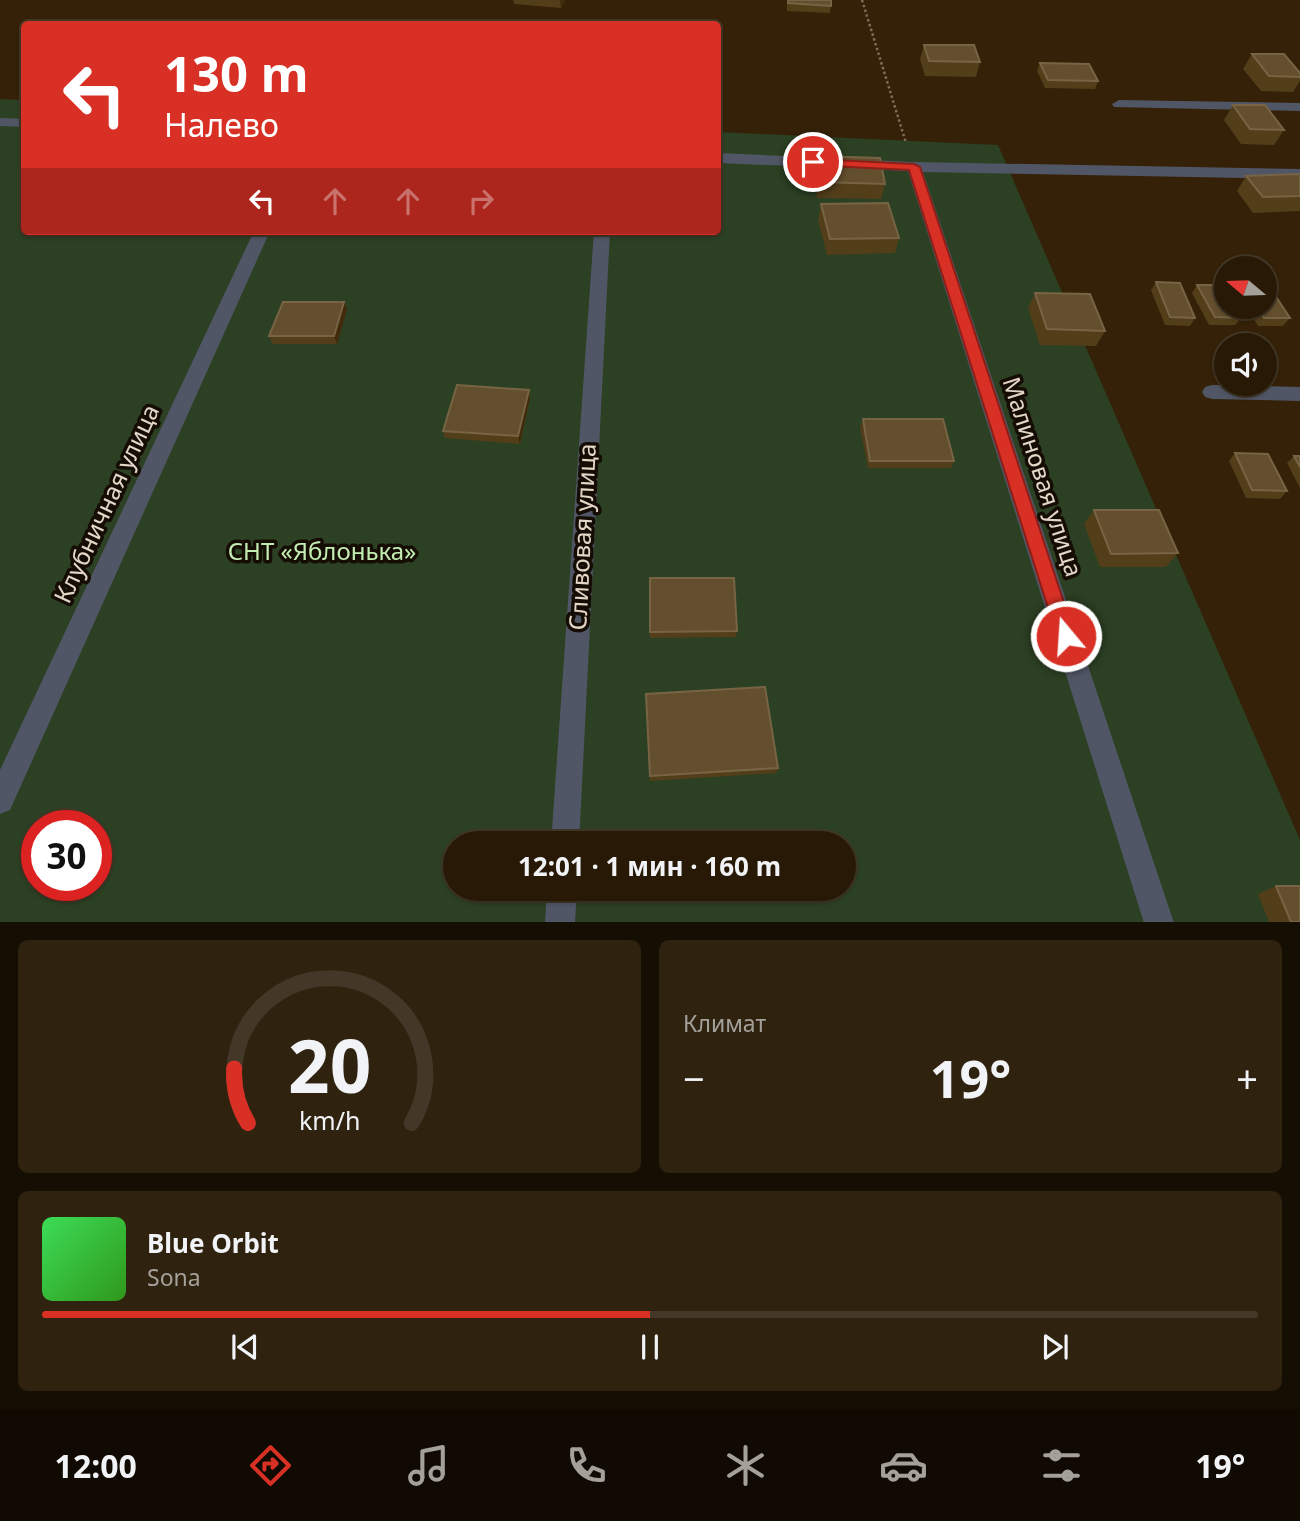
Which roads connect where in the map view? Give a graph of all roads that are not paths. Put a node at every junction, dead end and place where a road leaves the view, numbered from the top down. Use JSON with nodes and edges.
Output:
{"nodes":[{"id":1,"x":1119,"y":104,"type":"dead end"},
{"id":2,"x":1300,"y":107,"type":"edge"},
{"id":3,"x":12,"y":122,"type":"edge"},
{"id":4,"x":0,"y":136,"type":"edge"},
{"id":5,"x":721,"y":158,"type":"edge"},
{"id":6,"x":914,"y":167,"type":"junction"},
{"id":7,"x":1300,"y":174,"type":"edge"},
{"id":8,"x":259,"y":235,"type":"edge"},
{"id":9,"x":602,"y":235,"type":"edge"},
{"id":10,"x":1212,"y":392,"type":"dead end"},
{"id":11,"x":1300,"y":394,"type":"edge"},
{"id":12,"x":0,"y":800,"type":"edge"},
{"id":13,"x":566,"y":831,"type":"edge"},
{"id":14,"x":561,"y":901,"type":"edge"},
{"id":15,"x":560,"y":922,"type":"edge"},
{"id":16,"x":1159,"y":922,"type":"edge"}],
"edges":[{"from":1,"to":2,"type":"street"},
{"from":3,"to":4,"type":"street"},
{"from":5,"to":6,"type":"street"},
{"from":6,"to":7,"type":"street"},
{"from":6,"to":16,"type":"street","name":"Малиновая улица"},
{"from":8,"to":12,"type":"street","name":"Клубничная улица"},
{"from":9,"to":13,"type":"street","name":"Сливовая улица"},
{"from":10,"to":11,"type":"street"},
{"from":14,"to":15,"type":"street"}]}
